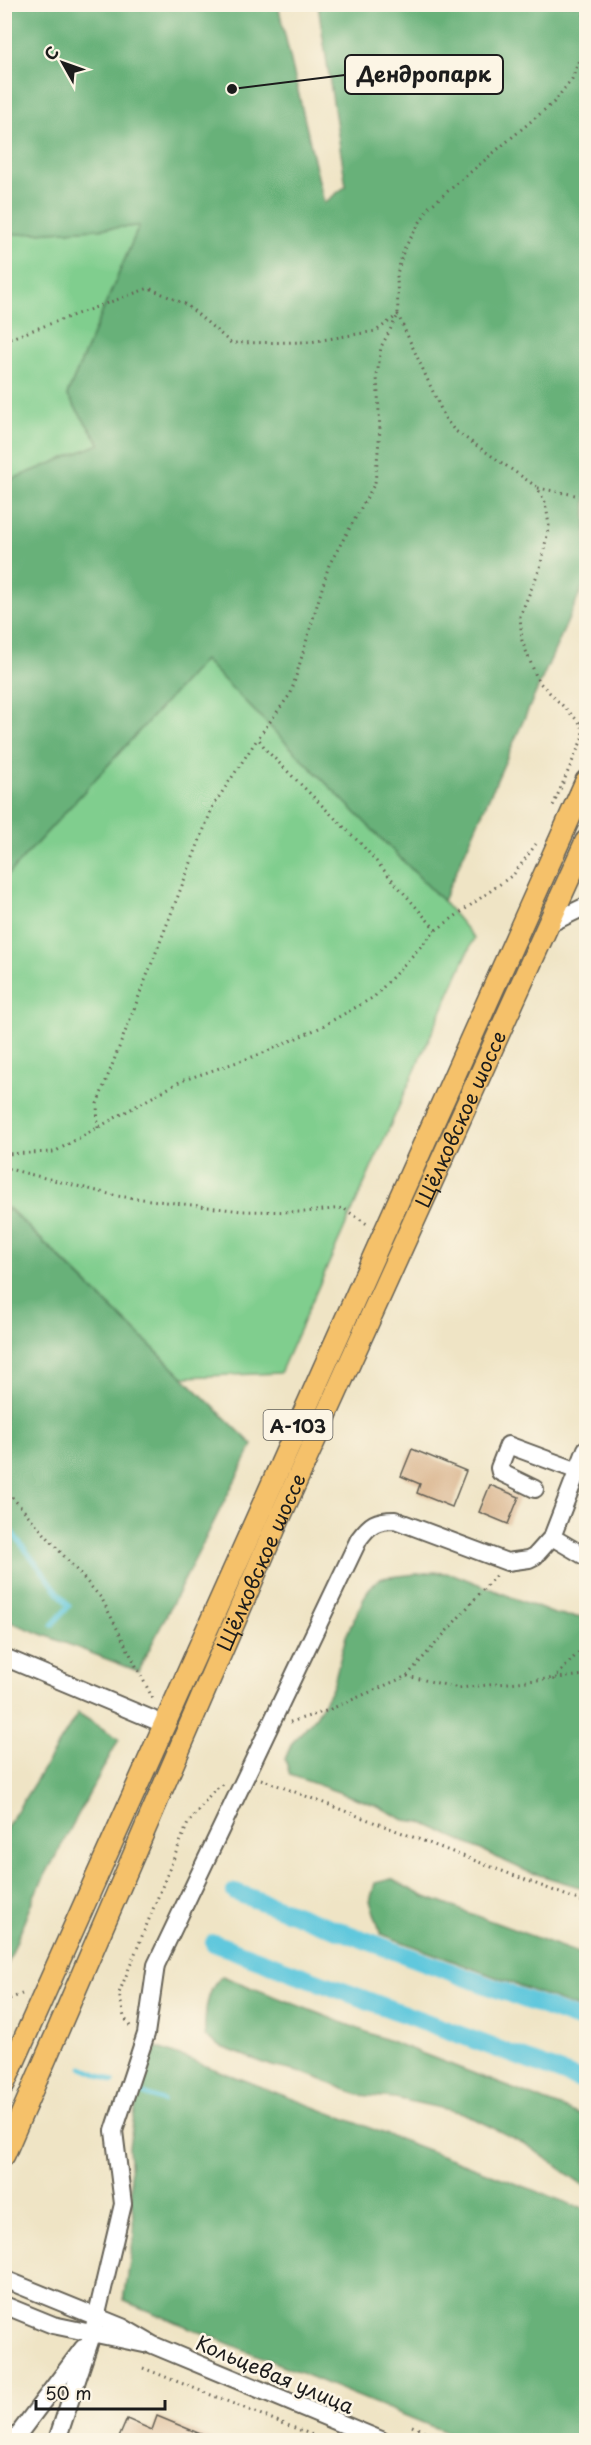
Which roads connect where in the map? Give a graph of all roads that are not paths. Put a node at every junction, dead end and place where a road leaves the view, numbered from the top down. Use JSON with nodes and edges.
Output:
{"nodes":[{"id":1,"x":586,"y":781,"type":"edge"},
{"id":2,"x":586,"y":841,"type":"edge"},
{"id":3,"x":586,"y":906,"type":"edge"},
{"id":4,"x":549,"y":924,"type":"junction"},
{"id":5,"x":586,"y":1449,"type":"edge"},
{"id":6,"x":578,"y":1471,"type":"junction"},
{"id":7,"x":535,"y":1489,"type":"dead end"},
{"id":8,"x":552,"y":1537,"type":"junction"},
{"id":9,"x":586,"y":1557,"type":"edge"},
{"id":10,"x":4,"y":1657,"type":"edge"},
{"id":11,"x":166,"y":1725,"type":"junction"},
{"id":12,"x":4,"y":2084,"type":"edge"},
{"id":13,"x":4,"y":2155,"type":"edge"},
{"id":14,"x":4,"y":2279,"type":"edge"},
{"id":15,"x":4,"y":2305,"type":"edge"},
{"id":16,"x":97,"y":2316,"type":"junction"},
{"id":17,"x":92,"y":2336,"type":"junction"},
{"id":18,"x":153,"y":2346,"type":"junction"},
{"id":19,"x":14,"y":2440,"type":"edge"},
{"id":20,"x":57,"y":2440,"type":"edge"},
{"id":21,"x":381,"y":2440,"type":"edge"}],
"edges":[{"from":1,"to":11,"type":"main road","name":"Щёлковское шоссе","number":"А-103"},
{"from":2,"to":4,"type":"main road","name":"Щёлковское шоссе","number":"А-103"},
{"from":3,"to":4,"type":"street"},
{"from":4,"to":13,"type":"main road","name":"Щёлковское шоссе","number":"А-103"},
{"from":5,"to":6,"type":"street"},
{"from":6,"to":7,"type":"street"},
{"from":6,"to":8,"type":"street"},
{"from":8,"to":9,"type":"street"},
{"from":8,"to":16,"type":"street"},
{"from":10,"to":11,"type":"street"},
{"from":11,"to":12,"type":"main road","name":"Щёлковское шоссе","number":"А-103"},
{"from":14,"to":16,"type":"street","name":"Кольцевая улица"},
{"from":15,"to":17,"type":"street","name":"Кольцевая улица"},
{"from":16,"to":17,"type":"street"},
{"from":16,"to":18,"type":"street","name":"Кольцевая улица"},
{"from":17,"to":18,"type":"street","name":"Кольцевая улица"},
{"from":17,"to":19,"type":"street"},
{"from":17,"to":20,"type":"street"},
{"from":18,"to":21,"type":"street","name":"Кольцевая улица"}]}
